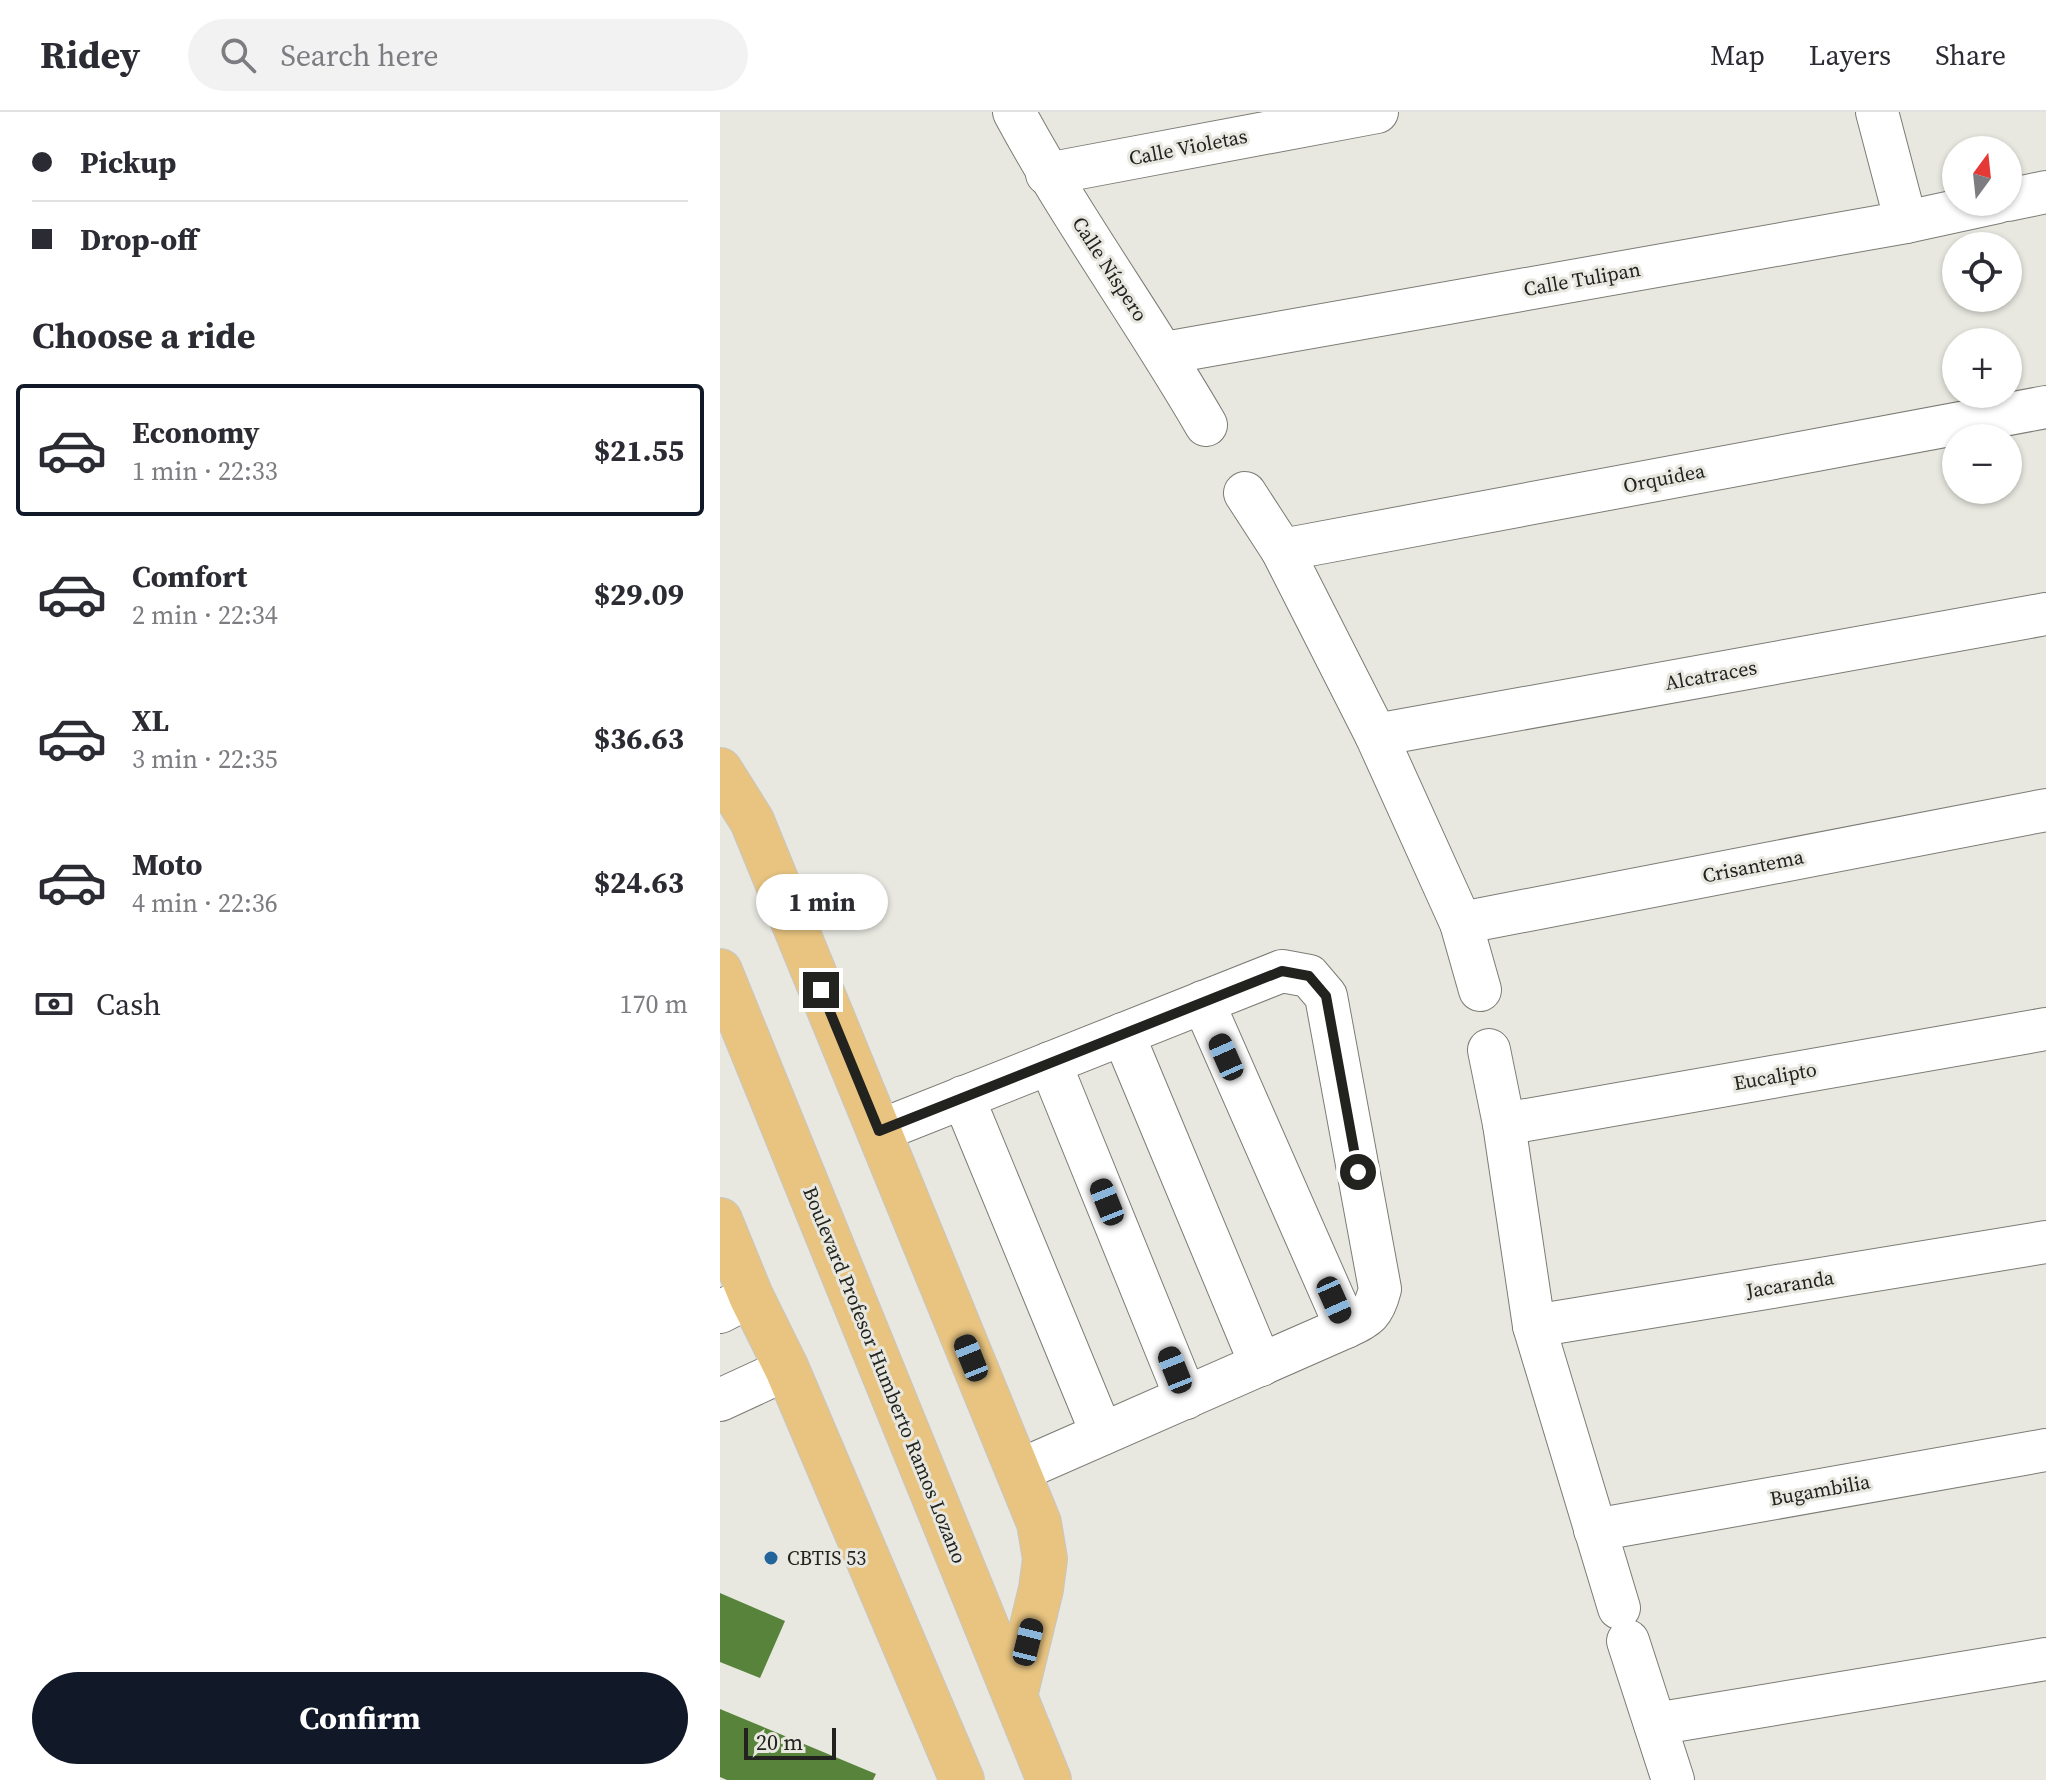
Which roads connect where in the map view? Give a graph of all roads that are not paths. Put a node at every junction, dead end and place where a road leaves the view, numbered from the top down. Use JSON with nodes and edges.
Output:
{"nodes":[{"id":1,"x":1014,"y":112,"type":"edge"},
{"id":2,"x":1377,"y":112,"type":"edge"},
{"id":3,"x":1877,"y":112,"type":"edge"},
{"id":4,"x":1047,"y":174,"type":"junction"},
{"id":5,"x":2046,"y":192,"type":"edge"},
{"id":6,"x":2022,"y":197,"type":"edge"},
{"id":7,"x":1942,"y":214,"type":"edge"},
{"id":8,"x":1906,"y":222,"type":"junction"},
{"id":9,"x":1165,"y":353,"type":"junction"},
{"id":10,"x":2046,"y":407,"type":"edge"},
{"id":11,"x":1206,"y":425,"type":"dead end"},
{"id":12,"x":1245,"y":493,"type":"dead end"},
{"id":13,"x":1282,"y":550,"type":"junction"},
{"id":14,"x":2046,"y":614,"type":"edge"},
{"id":15,"x":1376,"y":735,"type":"junction"},
{"id":16,"x":720,"y":770,"type":"edge"},
{"id":17,"x":2046,"y":810,"type":"edge"},
{"id":18,"x":1461,"y":923,"type":"junction"},
{"id":19,"x":720,"y":971,"type":"edge"},
{"id":20,"x":1480,"y":990,"type":"dead end"},
{"id":21,"x":1203,"y":1002,"type":"junction"},
{"id":22,"x":2046,"y":1029,"type":"edge"},
{"id":23,"x":1123,"y":1034,"type":"junction"},
{"id":24,"x":1489,"y":1050,"type":"dead end"},
{"id":25,"x":1050,"y":1063,"type":"junction"},
{"id":26,"x":963,"y":1097,"type":"junction"},
{"id":27,"x":1504,"y":1124,"type":"junction"},
{"id":28,"x":879,"y":1131,"type":"junction"},
{"id":29,"x":720,"y":1220,"type":"edge"},
{"id":30,"x":2046,"y":1242,"type":"edge"},
{"id":31,"x":735,"y":1304,"type":"edge"},
{"id":32,"x":1534,"y":1326,"type":"junction"},
{"id":33,"x":1346,"y":1327,"type":"junction"},
{"id":34,"x":1261,"y":1365,"type":"junction"},
{"id":35,"x":787,"y":1369,"type":"junction"},
{"id":36,"x":1186,"y":1398,"type":"junction"},
{"id":37,"x":720,"y":1400,"type":"edge"},
{"id":38,"x":1102,"y":1434,"type":"junction"},
{"id":39,"x":2046,"y":1450,"type":"edge"},
{"id":40,"x":1018,"y":1471,"type":"junction"},
{"id":41,"x":1595,"y":1530,"type":"junction"},
{"id":42,"x":2046,"y":1659,"type":"edge"},
{"id":43,"x":1015,"y":1696,"type":"junction"},
{"id":44,"x":1655,"y":1724,"type":"junction"},
{"id":45,"x":962,"y":1780,"type":"edge"},
{"id":46,"x":1049,"y":1780,"type":"edge"},
{"id":47,"x":1673,"y":1780,"type":"edge"}],
"edges":[{"from":1,"to":4,"type":"street","name":"Calle Níspero"},
{"from":2,"to":4,"type":"street","name":"Calle Violetas"},
{"from":3,"to":8,"type":"street"},
{"from":4,"to":9,"type":"street","name":"Calle Níspero"},
{"from":5,"to":6,"type":"street"},
{"from":7,"to":8,"type":"street","name":"Calle Tulipan"},
{"from":8,"to":9,"type":"street","name":"Calle Tulipan"},
{"from":9,"to":11,"type":"street","name":"Calle Níspero"},
{"from":10,"to":13,"type":"street","name":"Orquidea"},
{"from":12,"to":13,"type":"street"},
{"from":13,"to":15,"type":"street"},
{"from":14,"to":15,"type":"street","name":"Alcatraces"},
{"from":15,"to":18,"type":"street"},
{"from":16,"to":28,"type":"main road"},
{"from":17,"to":18,"type":"street","name":"Crisantema"},
{"from":18,"to":20,"type":"street"},
{"from":19,"to":43,"type":"main road","name":"Boulevard Profesor Humberto Ramos Lozano"},
{"from":21,"to":23,"type":"street"},
{"from":21,"to":33,"type":"street"},
{"from":21,"to":33,"type":"street"},
{"from":22,"to":27,"type":"street","name":"Eucalipto"},
{"from":23,"to":25,"type":"street"},
{"from":23,"to":34,"type":"street"},
{"from":24,"to":27,"type":"street"},
{"from":25,"to":26,"type":"street"},
{"from":25,"to":36,"type":"street"},
{"from":26,"to":28,"type":"street"},
{"from":26,"to":38,"type":"street"},
{"from":27,"to":32,"type":"street"},
{"from":28,"to":40,"type":"main road"},
{"from":29,"to":31,"type":"main road"},
{"from":30,"to":32,"type":"street","name":"Jacaranda"},
{"from":31,"to":35,"type":"main road"},
{"from":32,"to":41,"type":"street"},
{"from":33,"to":34,"type":"street"},
{"from":34,"to":36,"type":"street"},
{"from":35,"to":37,"type":"street"},
{"from":35,"to":45,"type":"main road"},
{"from":36,"to":38,"type":"street"},
{"from":38,"to":40,"type":"street"},
{"from":39,"to":41,"type":"street","name":"Bugambilia"},
{"from":40,"to":43,"type":"main road"},
{"from":41,"to":44,"type":"street"},
{"from":42,"to":44,"type":"street"},
{"from":43,"to":46,"type":"main road","name":"Boulevard Profesor Humberto Ramos Lozano"},
{"from":44,"to":47,"type":"street"}]}
